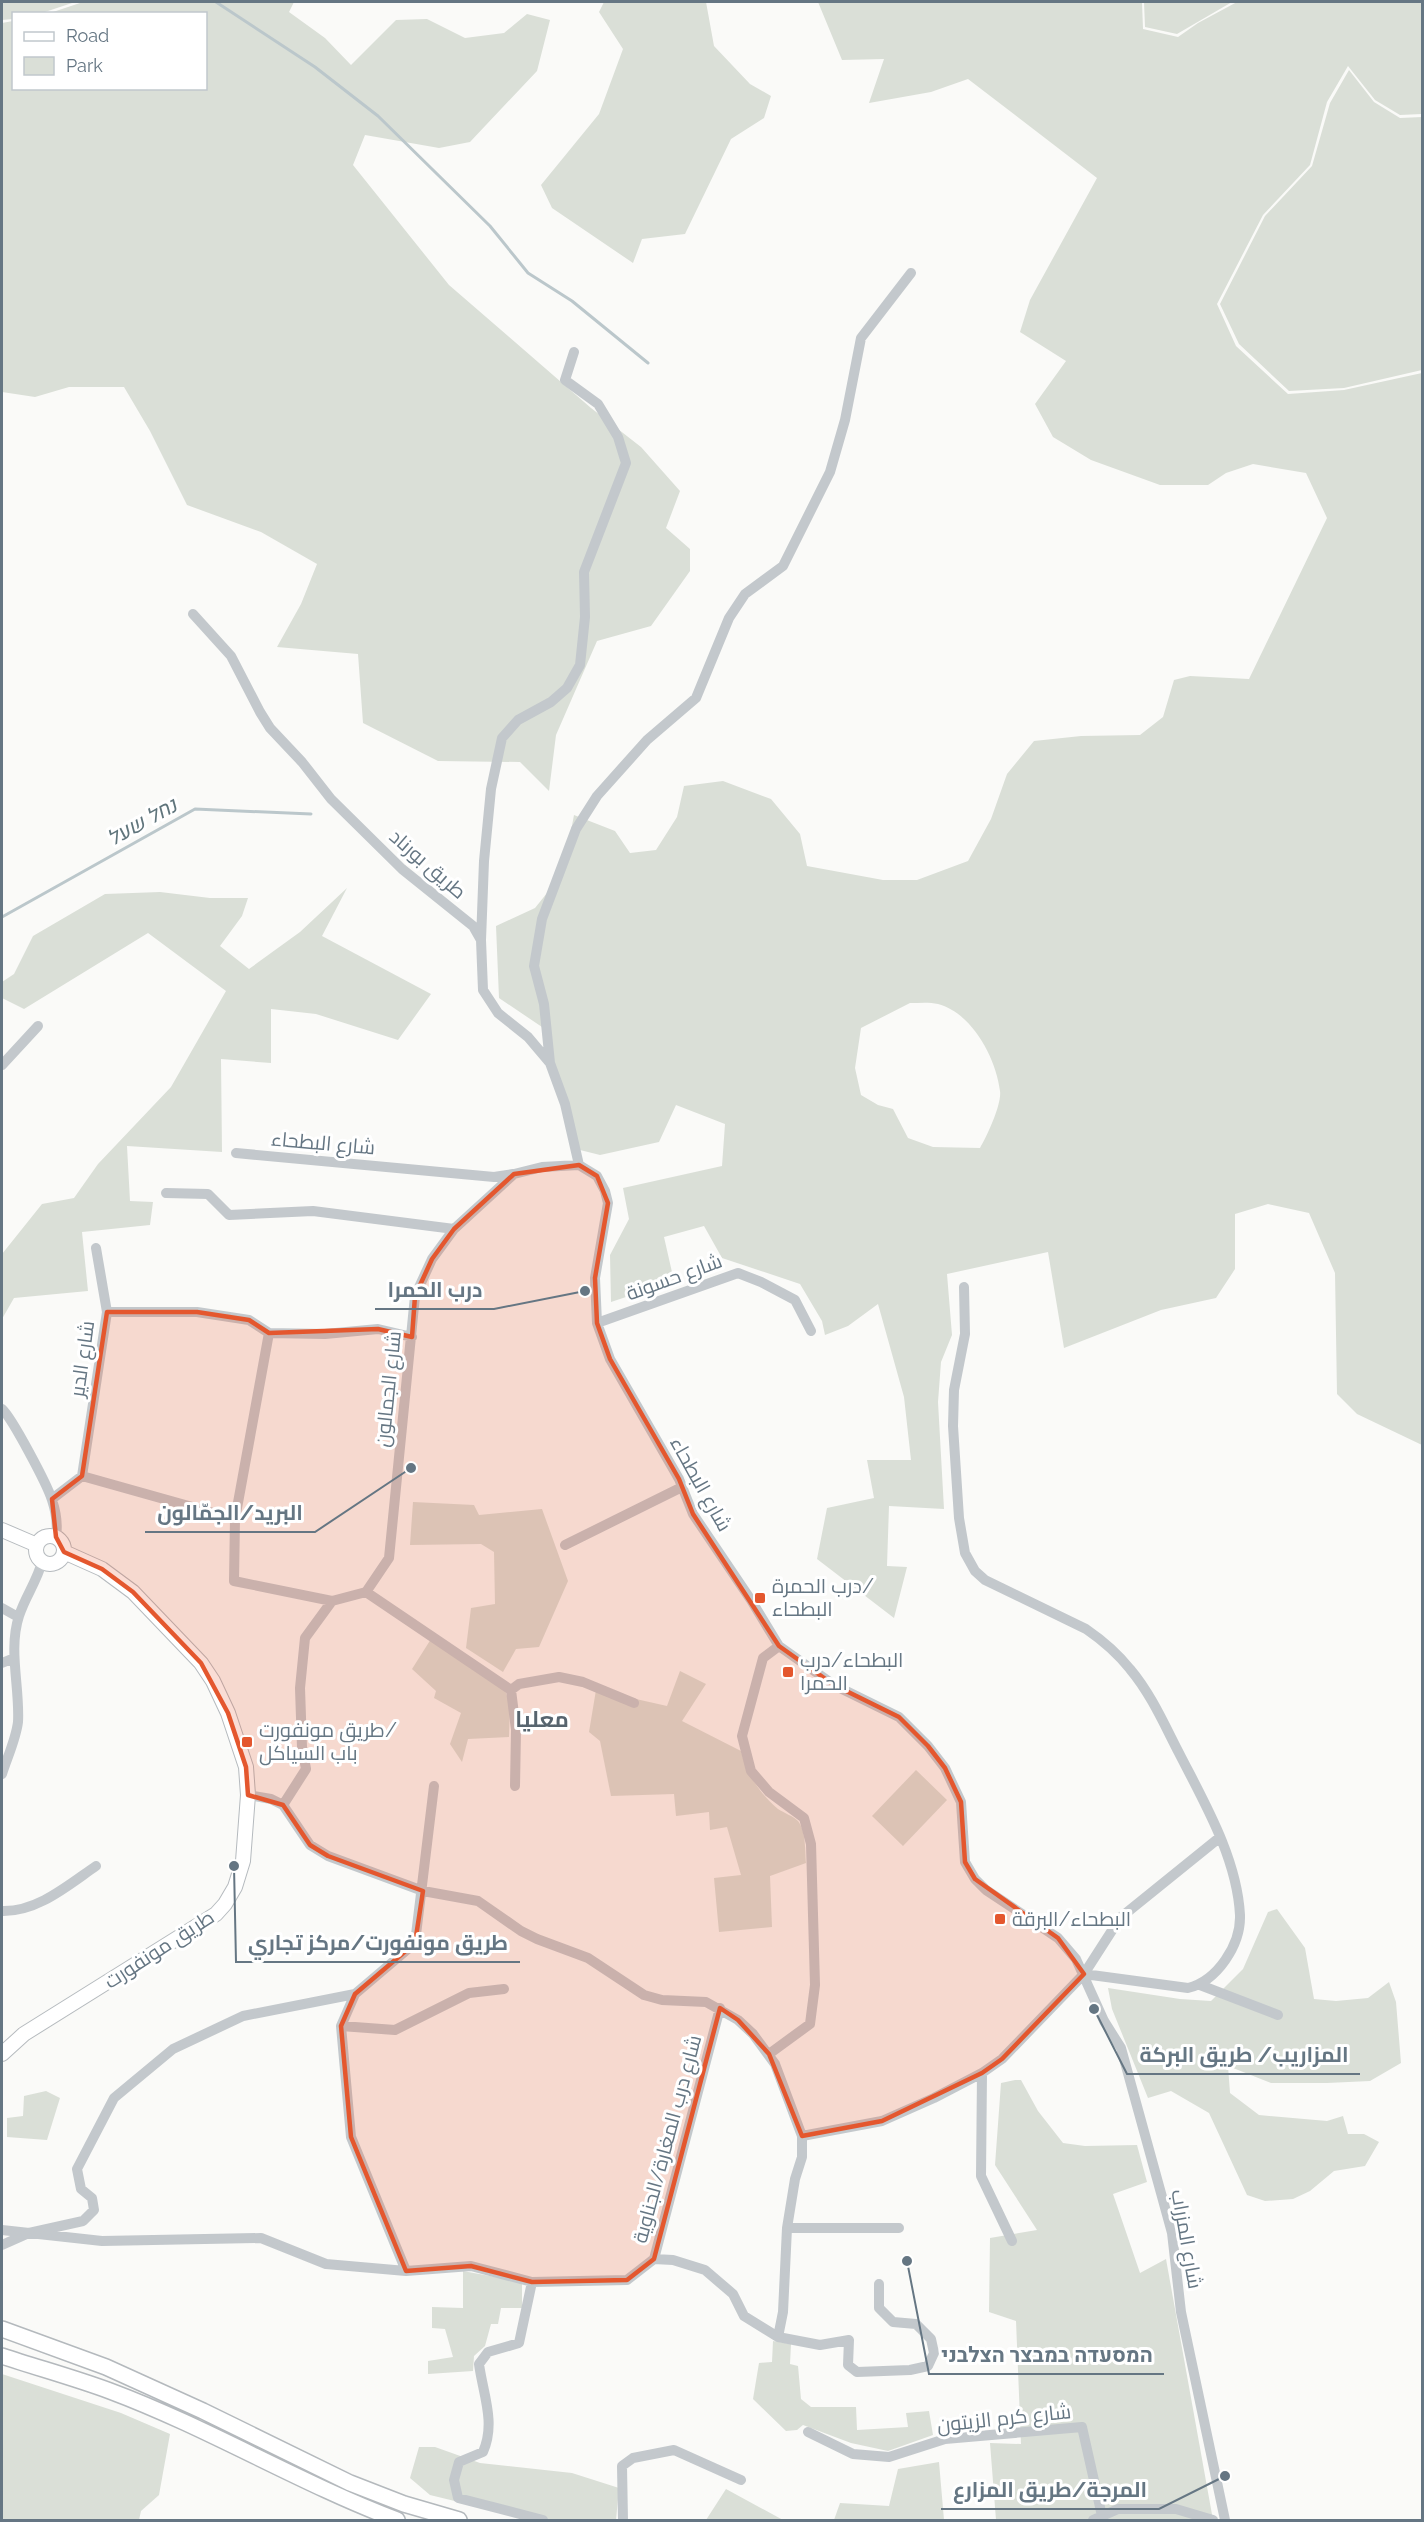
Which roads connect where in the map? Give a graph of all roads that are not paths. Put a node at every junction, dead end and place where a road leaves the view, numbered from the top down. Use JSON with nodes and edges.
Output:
{"nodes":[{"id":1,"x":911,"y":273,"type":"dead end"},
{"id":2,"x":574,"y":352,"type":"dead end"},
{"id":3,"x":193,"y":614,"type":"dead end"},
{"id":4,"x":481,"y":940,"type":"junction"},
{"id":5,"x":38,"y":1026,"type":"dead end"},
{"id":6,"x":550,"y":1063,"type":"junction"},
{"id":7,"x":2,"y":1065,"type":"edge"},
{"id":8,"x":236,"y":1153,"type":"dead end"},
{"id":9,"x":579,"y":1165,"type":"junction"},
{"id":10,"x":514,"y":1174,"type":"junction"},
{"id":11,"x":166,"y":1193,"type":"dead end"},
{"id":12,"x":454,"y":1229,"type":"junction"},
{"id":13,"x":96,"y":1248,"type":"dead end"},
{"id":14,"x":964,"y":1287,"type":"dead end"},
{"id":15,"x":106,"y":1312,"type":"junction"},
{"id":16,"x":597,"y":1323,"type":"junction"},
{"id":17,"x":812,"y":1331,"type":"dead end"},
{"id":18,"x":269,"y":1333,"type":"junction"},
{"id":19,"x":412,"y":1337,"type":"junction"},
{"id":20,"x":2,"y":1409,"type":"edge"},
{"id":21,"x":82,"y":1476,"type":"junction"},
{"id":22,"x":682,"y":1486,"type":"junction"},
{"id":23,"x":52,"y":1500,"type":"junction"},
{"id":24,"x":235,"y":1519,"type":"junction"},
{"id":25,"x":2,"y":1530,"type":"edge"},
{"id":26,"x":56,"y":1537,"type":"junction"},
{"id":27,"x":37,"y":1545,"type":"junction"},
{"id":28,"x":565,"y":1545,"type":"dead end"},
{"id":29,"x":64,"y":1552,"type":"junction"},
{"id":30,"x":42,"y":1562,"type":"junction"},
{"id":31,"x":366,"y":1592,"type":"junction"},
{"id":32,"x":332,"y":1601,"type":"junction"},
{"id":33,"x":2,"y":1608,"type":"edge"},
{"id":34,"x":18,"y":1617,"type":"junction"},
{"id":35,"x":779,"y":1646,"type":"junction"},
{"id":36,"x":14,"y":1658,"type":"junction"},
{"id":37,"x":2,"y":1663,"type":"edge"},
{"id":38,"x":511,"y":1690,"type":"junction"},
{"id":39,"x":634,"y":1703,"type":"dead end"},
{"id":40,"x":2,"y":1774,"type":"edge"},
{"id":41,"x":434,"y":1786,"type":"dead end"},
{"id":42,"x":515,"y":1786,"type":"dead end"},
{"id":43,"x":248,"y":1795,"type":"junction"},
{"id":44,"x":283,"y":1805,"type":"junction"},
{"id":45,"x":1219,"y":1838,"type":"junction"},
{"id":46,"x":96,"y":1866,"type":"dead end"},
{"id":47,"x":423,"y":1892,"type":"junction"},
{"id":48,"x":2,"y":1911,"type":"edge"},
{"id":49,"x":1084,"y":1974,"type":"junction"},
{"id":50,"x":1200,"y":1985,"type":"junction"},
{"id":51,"x":504,"y":1989,"type":"dead end"},
{"id":52,"x":355,"y":1994,"type":"junction"},
{"id":53,"x":720,"y":2008,"type":"junction"},
{"id":54,"x":1278,"y":2014,"type":"dead end"},
{"id":55,"x":341,"y":2026,"type":"junction"},
{"id":56,"x":2,"y":2054,"type":"edge"},
{"id":57,"x":769,"y":2054,"type":"junction"},
{"id":58,"x":982,"y":2073,"type":"junction"},
{"id":59,"x":802,"y":2136,"type":"junction"},
{"id":60,"x":787,"y":2228,"type":"junction"},
{"id":61,"x":899,"y":2228,"type":"dead end"},
{"id":62,"x":2,"y":2230,"type":"edge"},
{"id":63,"x":29,"y":2233,"type":"junction"},
{"id":64,"x":1012,"y":2241,"type":"dead end"},
{"id":65,"x":2,"y":2245,"type":"edge"},
{"id":66,"x":654,"y":2259,"type":"junction"},
{"id":67,"x":406,"y":2271,"type":"junction"},
{"id":68,"x":532,"y":2282,"type":"junction"},
{"id":69,"x":879,"y":2284,"type":"dead end"},
{"id":70,"x":2,"y":2329,"type":"edge"},
{"id":71,"x":778,"y":2337,"type":"junction"},
{"id":72,"x":2,"y":2356,"type":"edge"},
{"id":73,"x":808,"y":2432,"type":"dead end"},
{"id":74,"x":741,"y":2480,"type":"dead end"},
{"id":75,"x":1097,"y":2518,"type":"edge"},
{"id":76,"x":398,"y":2520,"type":"edge"},
{"id":77,"x":459,"y":2520,"type":"edge"},
{"id":78,"x":543,"y":2520,"type":"edge"},
{"id":79,"x":623,"y":2520,"type":"edge"},
{"id":80,"x":1213,"y":2520,"type":"edge"},
{"id":81,"x":1225,"y":2520,"type":"edge"}],
"edges":[{"from":1,"to":6,"type":"street"},
{"from":2,"to":4,"type":"street"},
{"from":3,"to":4,"type":"street","name":"طريق بورناد"},
{"from":4,"to":6,"type":"street"},
{"from":5,"to":7,"type":"street"},
{"from":6,"to":9,"type":"street"},
{"from":8,"to":10,"type":"street","name":"شارع البطحاء"},
{"from":9,"to":10,"type":"street","name":"شارع الجمالون"},
{"from":9,"to":16,"type":"street","name":"شارع البطحاء"},
{"from":10,"to":12,"type":"street","name":"شارع الجمالون"},
{"from":11,"to":12,"type":"street"},
{"from":12,"to":19,"type":"street","name":"شارع الجمالون"},
{"from":13,"to":15,"type":"street","name":"شارع الدير"},
{"from":14,"to":45,"type":"street"},
{"from":15,"to":18,"type":"street"},
{"from":15,"to":21,"type":"street","name":"شارع الدير"},
{"from":16,"to":17,"type":"street","name":"شارع حسونة"},
{"from":16,"to":22,"type":"street","name":"شارع البطحاء"},
{"from":18,"to":19,"type":"street"},
{"from":18,"to":24,"type":"street"},
{"from":19,"to":31,"type":"street","name":"شارع الجمالون"},
{"from":20,"to":23,"type":"street"},
{"from":21,"to":23,"type":"street"},
{"from":21,"to":24,"type":"street"},
{"from":22,"to":28,"type":"street"},
{"from":22,"to":35,"type":"street","name":"شارع البطحاء"},
{"from":23,"to":26,"type":"street"},
{"from":24,"to":32,"type":"street"},
{"from":25,"to":27,"type":"main road"},
{"from":26,"to":27,"type":"main road"},
{"from":26,"to":29,"type":"main road"},
{"from":27,"to":30,"type":"main road"},
{"from":29,"to":30,"type":"main road"},
{"from":29,"to":43,"type":"main road","name":"طريق مونفورت"},
{"from":30,"to":34,"type":"street"},
{"from":31,"to":32,"type":"street"},
{"from":31,"to":38,"type":"street"},
{"from":32,"to":44,"type":"street"},
{"from":33,"to":34,"type":"street"},
{"from":34,"to":36,"type":"street"},
{"from":35,"to":49,"type":"street","name":"شارع البطحاء"},
{"from":35,"to":57,"type":"street"},
{"from":36,"to":37,"type":"street"},
{"from":36,"to":40,"type":"street"},
{"from":38,"to":39,"type":"street"},
{"from":38,"to":42,"type":"street"},
{"from":41,"to":47,"type":"street"},
{"from":43,"to":44,"type":"street"},
{"from":43,"to":56,"type":"main road","name":"طريق مونفورت"},
{"from":44,"to":47,"type":"street"},
{"from":45,"to":49,"type":"street"},
{"from":45,"to":50,"type":"street"},
{"from":46,"to":48,"type":"street"},
{"from":47,"to":52,"type":"street"},
{"from":47,"to":53,"type":"street"},
{"from":49,"to":50,"type":"street"},
{"from":49,"to":58,"type":"street"},
{"from":49,"to":81,"type":"street","name":"شارع المزراب"},
{"from":50,"to":54,"type":"street"},
{"from":51,"to":55,"type":"street"},
{"from":52,"to":55,"type":"street"},
{"from":52,"to":63,"type":"street"},
{"from":53,"to":57,"type":"street"},
{"from":53,"to":66,"type":"street","name":"شارع درب المغارة/الجناوية"},
{"from":55,"to":67,"type":"street"},
{"from":57,"to":59,"type":"street"},
{"from":58,"to":59,"type":"street"},
{"from":58,"to":64,"type":"street"},
{"from":59,"to":60,"type":"street"},
{"from":60,"to":61,"type":"street"},
{"from":60,"to":71,"type":"street"},
{"from":62,"to":63,"type":"street","name":"شارع درب المغارة/الجناوية"},
{"from":63,"to":65,"type":"street"},
{"from":63,"to":67,"type":"street","name":"شارع درب المغارة/الجناوية"},
{"from":66,"to":68,"type":"street","name":"شارع درب المغارة/الجناوية"},
{"from":66,"to":71,"type":"street"},
{"from":67,"to":68,"type":"street","name":"شارع درب المغارة/الجناوية"},
{"from":68,"to":78,"type":"street"},
{"from":69,"to":71,"type":"street"},
{"from":70,"to":77,"type":"highway"},
{"from":72,"to":76,"type":"highway"},
{"from":73,"to":75,"type":"street","name":"شارع كرم الزيتون"},
{"from":74,"to":79,"type":"street"},
{"from":75,"to":80,"type":"street"}]}
